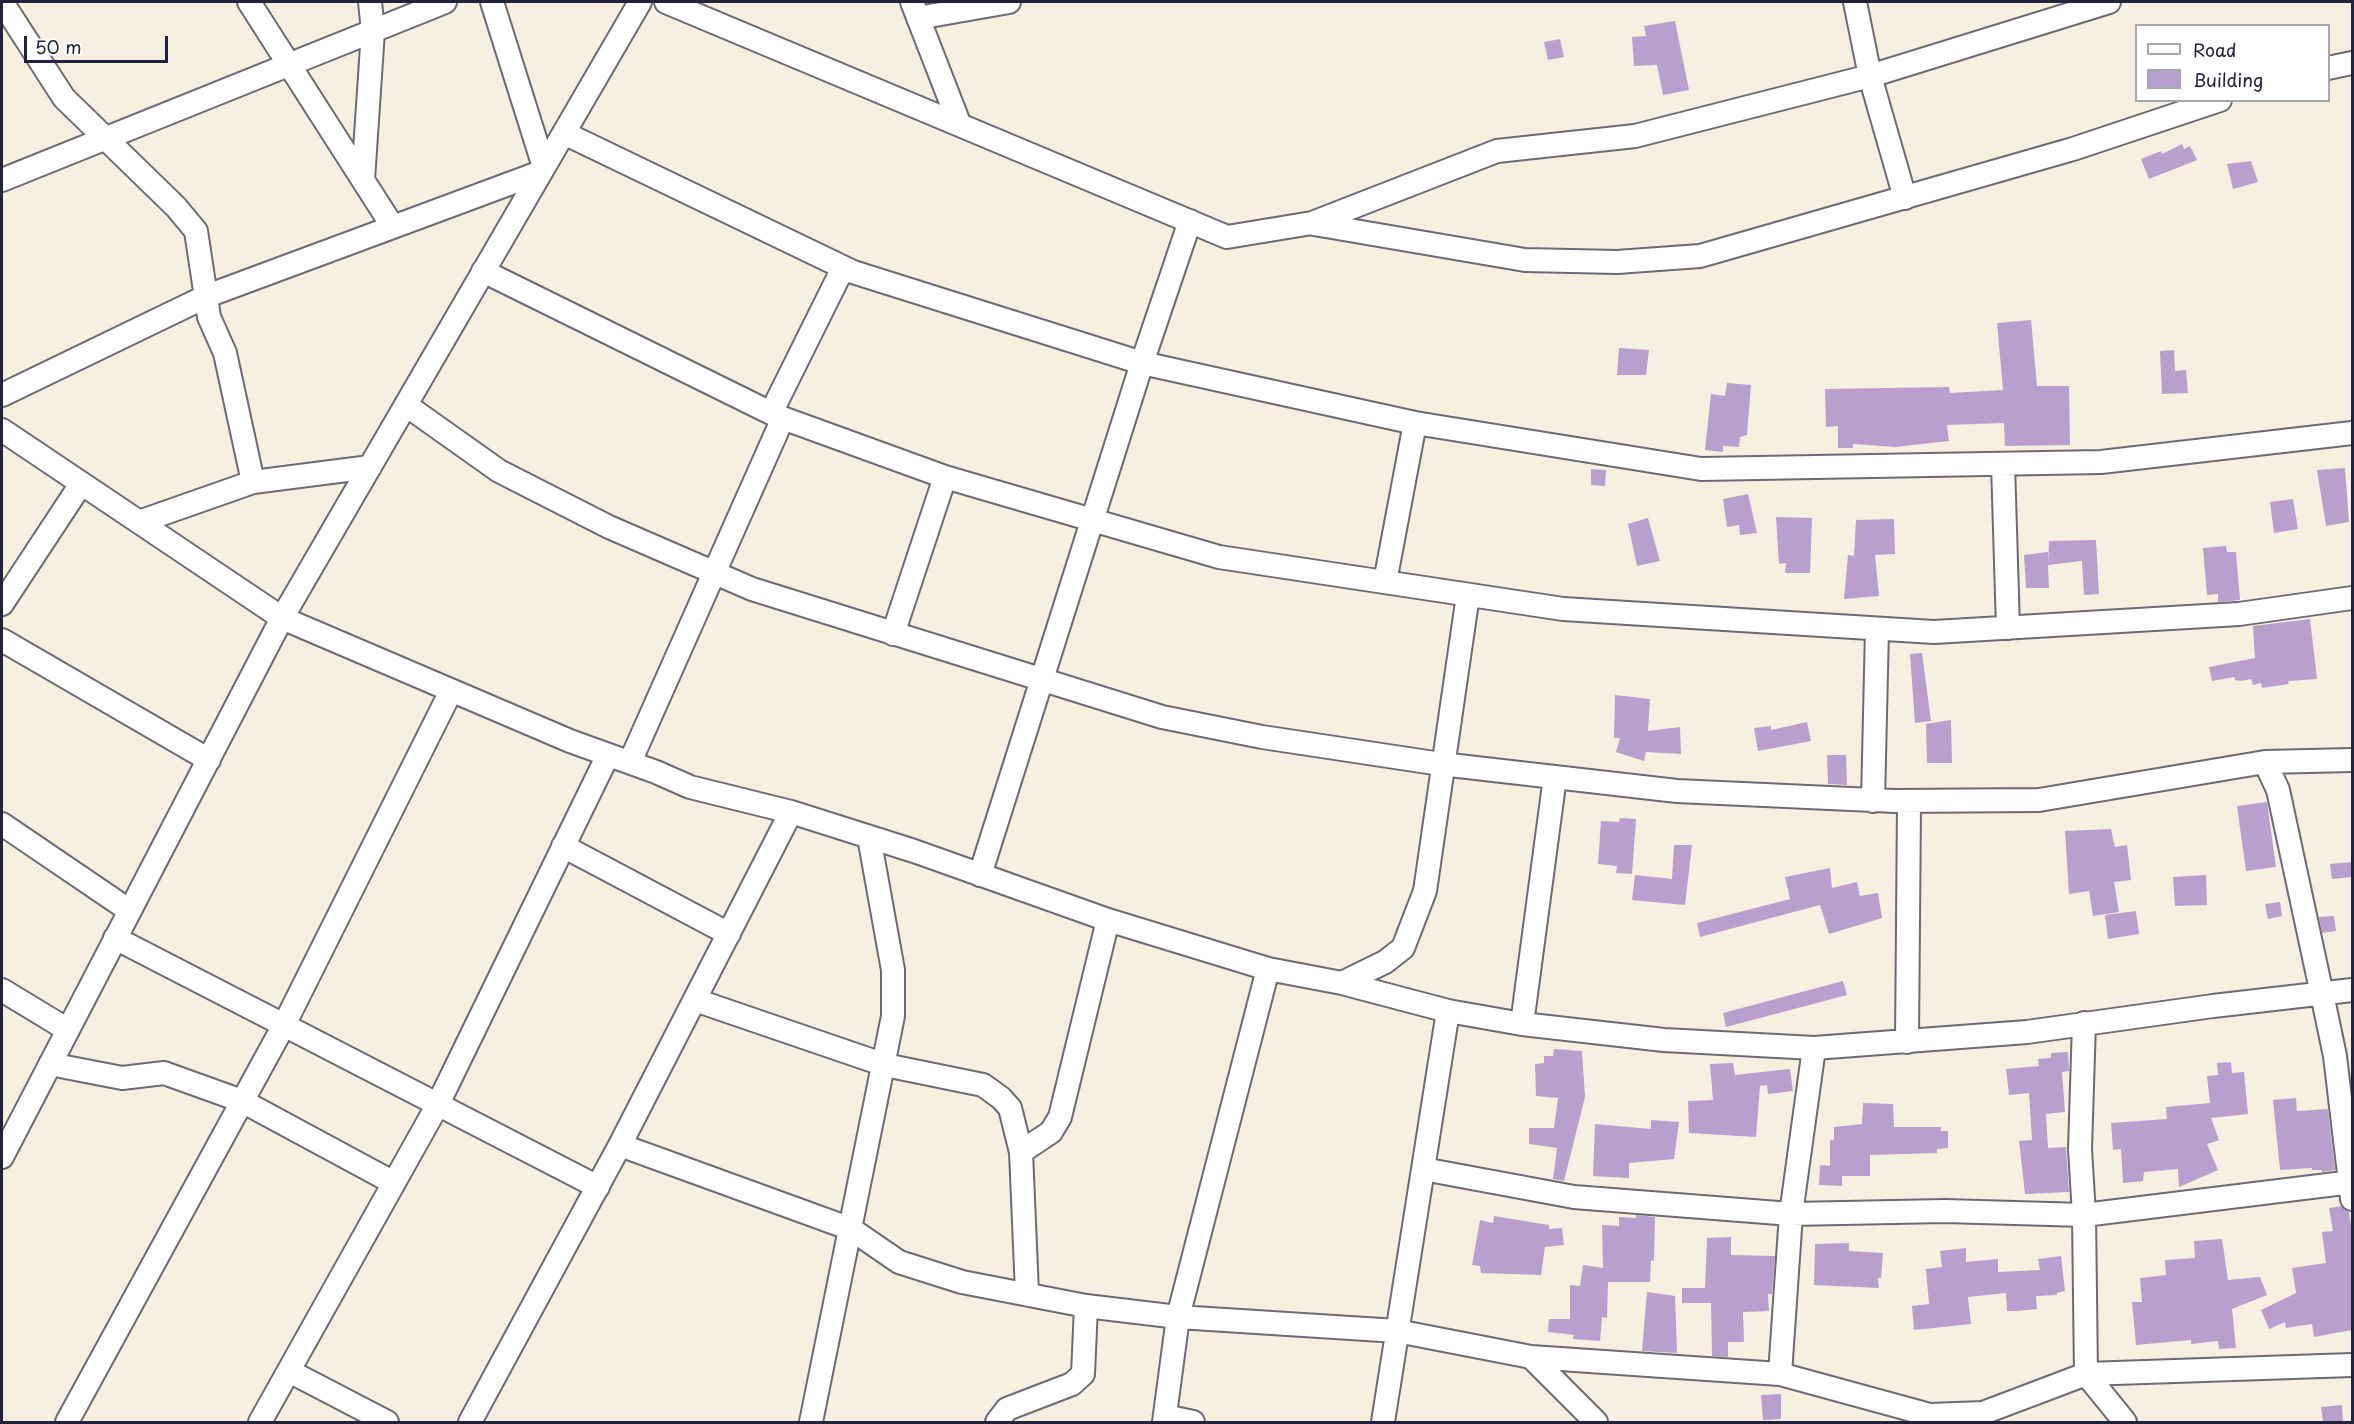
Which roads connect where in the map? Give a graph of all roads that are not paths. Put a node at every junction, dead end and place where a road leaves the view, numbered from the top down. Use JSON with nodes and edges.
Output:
{"nodes":[{"id":1,"x":249,"y":2,"type":"edge"},
{"id":2,"x":370,"y":2,"type":"edge"},
{"id":3,"x":445,"y":2,"type":"edge"},
{"id":4,"x":492,"y":2,"type":"edge"},
{"id":5,"x":640,"y":2,"type":"edge"},
{"id":6,"x":666,"y":2,"type":"edge"},
{"id":7,"x":1009,"y":2,"type":"edge"},
{"id":8,"x":1855,"y":2,"type":"edge"},
{"id":9,"x":2109,"y":2,"type":"edge"},
{"id":10,"x":10,"y":8,"type":"edge"},
{"id":11,"x":915,"y":10,"type":"edge"},
{"id":12,"x":373,"y":31,"type":"junction"},
{"id":13,"x":2352,"y":63,"type":"edge"},
{"id":14,"x":290,"y":64,"type":"junction"},
{"id":15,"x":2330,"y":68,"type":"edge"},
{"id":16,"x":1870,"y":76,"type":"junction"},
{"id":17,"x":2214,"y":102,"type":"edge"},
{"id":18,"x":958,"y":123,"type":"junction"},
{"id":19,"x":564,"y":133,"type":"junction"},
{"id":20,"x":106,"y":138,"type":"junction"},
{"id":21,"x":542,"y":170,"type":"junction"},
{"id":22,"x":2,"y":180,"type":"edge"},
{"id":23,"x":363,"y":180,"type":"junction"},
{"id":24,"x":1905,"y":198,"type":"junction"},
{"id":25,"x":1190,"y":221,"type":"junction"},
{"id":26,"x":1312,"y":223,"type":"junction"},
{"id":27,"x":393,"y":227,"type":"junction"},
{"id":28,"x":843,"y":268,"type":"junction"},
{"id":29,"x":483,"y":271,"type":"junction"},
{"id":30,"x":207,"y":296,"type":"junction"},
{"id":31,"x":1142,"y":363,"type":"junction"},
{"id":32,"x":2,"y":396,"type":"edge"},
{"id":33,"x":406,"y":405,"type":"junction"},
{"id":34,"x":777,"y":416,"type":"junction"},
{"id":35,"x":1415,"y":423,"type":"junction"},
{"id":36,"x":2,"y":430,"type":"edge"},
{"id":37,"x":2352,"y":433,"type":"edge"},
{"id":38,"x":2003,"y":464,"type":"junction"},
{"id":39,"x":370,"y":467,"type":"junction"},
{"id":40,"x":945,"y":477,"type":"junction"},
{"id":41,"x":254,"y":482,"type":"junction"},
{"id":42,"x":81,"y":484,"type":"junction"},
{"id":43,"x":1092,"y":520,"type":"junction"},
{"id":44,"x":138,"y":522,"type":"junction"},
{"id":45,"x":714,"y":573,"type":"junction"},
{"id":46,"x":1385,"y":582,"type":"junction"},
{"id":47,"x":1468,"y":595,"type":"junction"},
{"id":48,"x":2352,"y":598,"type":"edge"},
{"id":49,"x":2,"y":604,"type":"edge"},
{"id":50,"x":282,"y":618,"type":"junction"},
{"id":51,"x":1877,"y":628,"type":"junction"},
{"id":52,"x":2007,"y":628,"type":"junction"},
{"id":53,"x":893,"y":634,"type":"junction"},
{"id":54,"x":2,"y":640,"type":"edge"},
{"id":55,"x":1041,"y":680,"type":"junction"},
{"id":56,"x":451,"y":691,"type":"junction"},
{"id":57,"x":608,"y":755,"type":"junction"},
{"id":58,"x":209,"y":760,"type":"junction"},
{"id":59,"x":2352,"y":760,"type":"edge"},
{"id":60,"x":630,"y":762,"type":"junction"},
{"id":61,"x":2265,"y":762,"type":"junction"},
{"id":62,"x":1443,"y":765,"type":"junction"},
{"id":63,"x":1556,"y":777,"type":"junction"},
{"id":64,"x":1874,"y":801,"type":"junction"},
{"id":65,"x":1909,"y":802,"type":"junction"},
{"id":66,"x":791,"y":812,"type":"junction"},
{"id":67,"x":2,"y":824,"type":"edge"},
{"id":68,"x":869,"y":837,"type":"junction"},
{"id":69,"x":563,"y":846,"type":"junction"},
{"id":70,"x":980,"y":875,"type":"junction"},
{"id":71,"x":130,"y":911,"type":"junction"},
{"id":72,"x":1108,"y":920,"type":"junction"},
{"id":73,"x":729,"y":934,"type":"junction"},
{"id":74,"x":116,"y":938,"type":"junction"},
{"id":75,"x":1268,"y":969,"type":"junction"},
{"id":76,"x":1342,"y":983,"type":"junction"},
{"id":77,"x":2,"y":990,"type":"edge"},
{"id":78,"x":2352,"y":990,"type":"edge"},
{"id":79,"x":2322,"y":994,"type":"junction"},
{"id":80,"x":695,"y":1000,"type":"junction"},
{"id":81,"x":1448,"y":1011,"type":"junction"},
{"id":82,"x":2084,"y":1023,"type":"junction"},
{"id":83,"x":1522,"y":1024,"type":"junction"},
{"id":84,"x":284,"y":1025,"type":"junction"},
{"id":85,"x":68,"y":1030,"type":"junction"},
{"id":86,"x":1907,"y":1042,"type":"junction"},
{"id":87,"x":1814,"y":1048,"type":"junction"},
{"id":88,"x":50,"y":1064,"type":"junction"},
{"id":89,"x":885,"y":1065,"type":"junction"},
{"id":90,"x":242,"y":1101,"type":"junction"},
{"id":91,"x":437,"y":1106,"type":"junction"},
{"id":92,"x":620,"y":1145,"type":"junction"},
{"id":93,"x":1021,"y":1152,"type":"junction"},
{"id":94,"x":2,"y":1157,"type":"edge"},
{"id":95,"x":1423,"y":1169,"type":"junction"},
{"id":96,"x":394,"y":1183,"type":"junction"},
{"id":97,"x":598,"y":1187,"type":"junction"},
{"id":98,"x":2352,"y":1188,"type":"edge"},
{"id":99,"x":1791,"y":1214,"type":"junction"},
{"id":100,"x":2084,"y":1215,"type":"junction"},
{"id":101,"x":851,"y":1229,"type":"junction"},
{"id":102,"x":1027,"y":1293,"type":"junction"},
{"id":103,"x":1086,"y":1306,"type":"junction"},
{"id":104,"x":1178,"y":1317,"type":"junction"},
{"id":105,"x":1397,"y":1331,"type":"junction"},
{"id":106,"x":1531,"y":1357,"type":"junction"},
{"id":107,"x":2352,"y":1365,"type":"edge"},
{"id":108,"x":289,"y":1371,"type":"junction"},
{"id":109,"x":1780,"y":1374,"type":"junction"},
{"id":110,"x":2086,"y":1374,"type":"junction"},
{"id":111,"x":1889,"y":1414,"type":"edge"},
{"id":112,"x":1164,"y":1419,"type":"edge"},
{"id":113,"x":67,"y":1422,"type":"edge"},
{"id":114,"x":260,"y":1422,"type":"edge"},
{"id":115,"x":387,"y":1422,"type":"edge"},
{"id":116,"x":470,"y":1422,"type":"edge"},
{"id":117,"x":811,"y":1422,"type":"edge"},
{"id":118,"x":997,"y":1422,"type":"edge"},
{"id":119,"x":1193,"y":1422,"type":"edge"},
{"id":120,"x":1383,"y":1422,"type":"edge"},
{"id":121,"x":1596,"y":1422,"type":"edge"},
{"id":122,"x":2125,"y":1422,"type":"edge"}],
"edges":[{"from":1,"to":14,"type":"street"},
{"from":2,"to":12,"type":"street"},
{"from":3,"to":12,"type":"street"},
{"from":4,"to":21,"type":"street"},
{"from":5,"to":19,"type":"street"},
{"from":6,"to":18,"type":"street"},
{"from":7,"to":11,"type":"street"},
{"from":8,"to":16,"type":"street"},
{"from":9,"to":16,"type":"street"},
{"from":10,"to":20,"type":"street"},
{"from":11,"to":18,"type":"street"},
{"from":12,"to":14,"type":"street"},
{"from":12,"to":23,"type":"street"},
{"from":13,"to":15,"type":"street"},
{"from":14,"to":20,"type":"street"},
{"from":14,"to":23,"type":"street"},
{"from":16,"to":24,"type":"street"},
{"from":16,"to":26,"type":"street"},
{"from":17,"to":24,"type":"street"},
{"from":18,"to":25,"type":"street"},
{"from":19,"to":21,"type":"street"},
{"from":19,"to":28,"type":"street"},
{"from":20,"to":22,"type":"street"},
{"from":20,"to":30,"type":"street"},
{"from":21,"to":27,"type":"street"},
{"from":21,"to":29,"type":"street"},
{"from":23,"to":27,"type":"street"},
{"from":24,"to":26,"type":"street"},
{"from":25,"to":26,"type":"street"},
{"from":25,"to":31,"type":"street"},
{"from":27,"to":30,"type":"street"},
{"from":28,"to":31,"type":"street"},
{"from":28,"to":34,"type":"street"},
{"from":29,"to":33,"type":"street"},
{"from":29,"to":34,"type":"street"},
{"from":30,"to":32,"type":"street"},
{"from":30,"to":41,"type":"street"},
{"from":31,"to":35,"type":"street"},
{"from":31,"to":43,"type":"street"},
{"from":33,"to":39,"type":"street"},
{"from":33,"to":45,"type":"street"},
{"from":34,"to":40,"type":"street"},
{"from":34,"to":45,"type":"street"},
{"from":35,"to":38,"type":"street"},
{"from":35,"to":46,"type":"street"},
{"from":36,"to":42,"type":"street"},
{"from":37,"to":38,"type":"street"},
{"from":38,"to":52,"type":"street"},
{"from":39,"to":41,"type":"street"},
{"from":39,"to":50,"type":"street"},
{"from":40,"to":43,"type":"street"},
{"from":40,"to":53,"type":"street"},
{"from":41,"to":44,"type":"street"},
{"from":42,"to":44,"type":"street"},
{"from":42,"to":49,"type":"street"},
{"from":43,"to":46,"type":"street"},
{"from":43,"to":55,"type":"street"},
{"from":44,"to":50,"type":"street"},
{"from":45,"to":53,"type":"street"},
{"from":45,"to":60,"type":"street"},
{"from":46,"to":47,"type":"street"},
{"from":47,"to":51,"type":"street"},
{"from":47,"to":62,"type":"street"},
{"from":48,"to":52,"type":"street"},
{"from":50,"to":56,"type":"street"},
{"from":50,"to":58,"type":"street"},
{"from":51,"to":52,"type":"street"},
{"from":51,"to":64,"type":"street"},
{"from":53,"to":55,"type":"street"},
{"from":54,"to":58,"type":"street"},
{"from":55,"to":62,"type":"street"},
{"from":55,"to":70,"type":"street"},
{"from":56,"to":57,"type":"street"},
{"from":56,"to":84,"type":"street"},
{"from":57,"to":60,"type":"street"},
{"from":57,"to":69,"type":"street"},
{"from":58,"to":71,"type":"street"},
{"from":59,"to":61,"type":"street"},
{"from":60,"to":66,"type":"street"},
{"from":61,"to":65,"type":"street"},
{"from":61,"to":79,"type":"street"},
{"from":62,"to":63,"type":"street"},
{"from":62,"to":76,"type":"street"},
{"from":63,"to":64,"type":"street"},
{"from":63,"to":83,"type":"street"},
{"from":64,"to":65,"type":"street"},
{"from":65,"to":86,"type":"street"},
{"from":66,"to":68,"type":"street"},
{"from":66,"to":73,"type":"street"},
{"from":67,"to":71,"type":"street"},
{"from":68,"to":70,"type":"street"},
{"from":68,"to":89,"type":"street"},
{"from":69,"to":73,"type":"street"},
{"from":69,"to":91,"type":"street"},
{"from":70,"to":72,"type":"street"},
{"from":71,"to":74,"type":"street"},
{"from":72,"to":75,"type":"street"},
{"from":72,"to":93,"type":"street"},
{"from":73,"to":80,"type":"street"},
{"from":74,"to":84,"type":"street"},
{"from":74,"to":85,"type":"street"},
{"from":75,"to":76,"type":"street"},
{"from":75,"to":104,"type":"street"},
{"from":76,"to":81,"type":"street"},
{"from":77,"to":85,"type":"street"},
{"from":78,"to":79,"type":"street"},
{"from":79,"to":82,"type":"street"},
{"from":79,"to":98,"type":"street"},
{"from":80,"to":89,"type":"street"},
{"from":80,"to":92,"type":"street"},
{"from":81,"to":83,"type":"street"},
{"from":81,"to":95,"type":"street"},
{"from":82,"to":86,"type":"street"},
{"from":82,"to":100,"type":"street"},
{"from":83,"to":87,"type":"street"},
{"from":84,"to":90,"type":"street"},
{"from":84,"to":91,"type":"street"},
{"from":85,"to":88,"type":"street"},
{"from":86,"to":87,"type":"street"},
{"from":87,"to":99,"type":"street"},
{"from":88,"to":90,"type":"street"},
{"from":88,"to":94,"type":"street"},
{"from":89,"to":93,"type":"street"},
{"from":89,"to":101,"type":"street"},
{"from":90,"to":96,"type":"street"},
{"from":90,"to":113,"type":"street"},
{"from":91,"to":96,"type":"street"},
{"from":91,"to":97,"type":"street"},
{"from":92,"to":97,"type":"street"},
{"from":92,"to":101,"type":"street"},
{"from":93,"to":102,"type":"street"},
{"from":95,"to":99,"type":"street"},
{"from":95,"to":105,"type":"street"},
{"from":96,"to":108,"type":"street"},
{"from":97,"to":116,"type":"street"},
{"from":98,"to":100,"type":"street"},
{"from":99,"to":100,"type":"street"},
{"from":99,"to":109,"type":"street"},
{"from":100,"to":110,"type":"street"},
{"from":101,"to":102,"type":"street"},
{"from":101,"to":117,"type":"street"},
{"from":102,"to":103,"type":"street"},
{"from":103,"to":104,"type":"street"},
{"from":103,"to":118,"type":"street"},
{"from":104,"to":105,"type":"street"},
{"from":104,"to":112,"type":"street"},
{"from":105,"to":106,"type":"street"},
{"from":105,"to":120,"type":"street"},
{"from":106,"to":109,"type":"street"},
{"from":106,"to":121,"type":"street"},
{"from":107,"to":110,"type":"street"},
{"from":108,"to":114,"type":"street"},
{"from":108,"to":115,"type":"street"},
{"from":109,"to":111,"type":"street"},
{"from":110,"to":111,"type":"street"},
{"from":110,"to":122,"type":"street"},
{"from":112,"to":119,"type":"street"}]}
